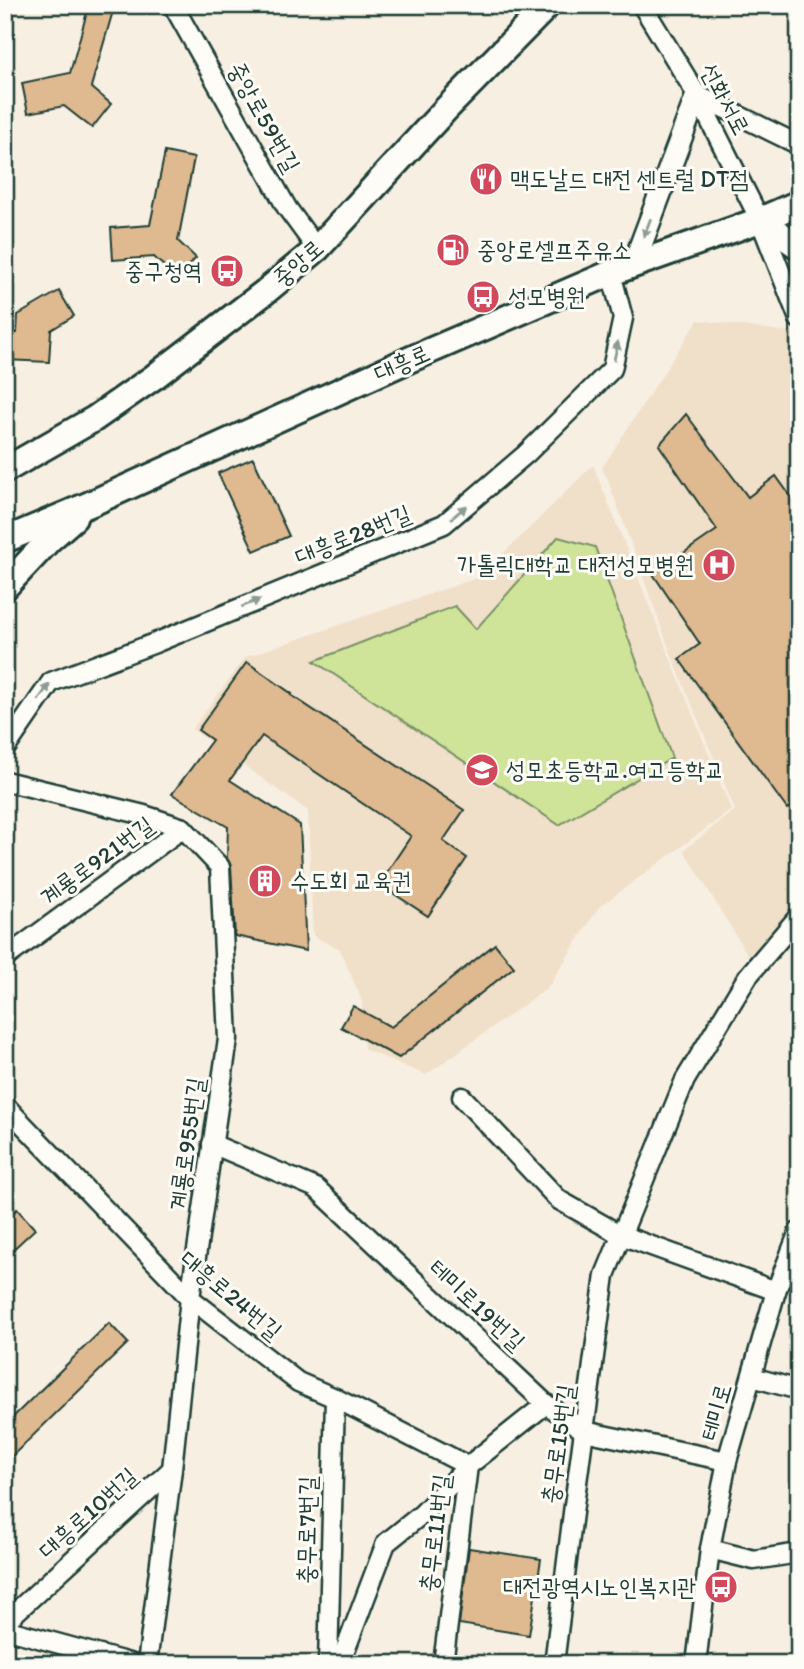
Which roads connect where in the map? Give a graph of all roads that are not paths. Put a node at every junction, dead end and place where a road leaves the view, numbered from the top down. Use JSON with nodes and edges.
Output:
{"nodes":[{"id":1,"x":173,"y":5,"type":"edge"},
{"id":2,"x":548,"y":5,"type":"edge"},
{"id":3,"x":642,"y":5,"type":"edge"},
{"id":4,"x":697,"y":95,"type":"junction"},
{"id":5,"x":799,"y":145,"type":"edge"},
{"id":6,"x":799,"y":203,"type":"edge"},
{"id":7,"x":760,"y":220,"type":"junction"},
{"id":8,"x":799,"y":247,"type":"edge"},
{"id":9,"x":317,"y":249,"type":"junction"},
{"id":10,"x":622,"y":269,"type":"junction"},
{"id":11,"x":799,"y":319,"type":"edge"},
{"id":12,"x":5,"y":470,"type":"edge"},
{"id":13,"x":90,"y":504,"type":"junction"},
{"id":14,"x":5,"y":540,"type":"edge"},
{"id":15,"x":5,"y":587,"type":"edge"},
{"id":16,"x":5,"y":748,"type":"edge"},
{"id":17,"x":5,"y":781,"type":"edge"},
{"id":18,"x":183,"y":828,"type":"junction"},
{"id":19,"x":799,"y":916,"type":"edge"},
{"id":20,"x":5,"y":958,"type":"edge"},
{"id":21,"x":462,"y":1097,"type":"dead end"},
{"id":22,"x":8,"y":1113,"type":"edge"},
{"id":23,"x":212,"y":1144,"type":"junction"},
{"id":24,"x":799,"y":1231,"type":"edge"},
{"id":25,"x":621,"y":1235,"type":"junction"},
{"id":26,"x":776,"y":1291,"type":"junction"},
{"id":27,"x":190,"y":1298,"type":"junction"},
{"id":28,"x":752,"y":1377,"type":"junction"},
{"id":29,"x":799,"y":1390,"type":"edge"},
{"id":30,"x":335,"y":1398,"type":"junction"},
{"id":31,"x":545,"y":1404,"type":"junction"},
{"id":32,"x":584,"y":1432,"type":"junction"},
{"id":33,"x":727,"y":1461,"type":"junction"},
{"id":34,"x":468,"y":1466,"type":"junction"},
{"id":35,"x":172,"y":1469,"type":"junction"},
{"id":36,"x":710,"y":1549,"type":"junction"},
{"id":37,"x":799,"y":1553,"type":"edge"},
{"id":38,"x":5,"y":1622,"type":"edge"},
{"id":39,"x":5,"y":1629,"type":"edge"},
{"id":40,"x":133,"y":1664,"type":"edge"},
{"id":41,"x":147,"y":1664,"type":"edge"},
{"id":42,"x":328,"y":1664,"type":"edge"},
{"id":43,"x":340,"y":1664,"type":"edge"},
{"id":44,"x":443,"y":1664,"type":"edge"},
{"id":45,"x":554,"y":1664,"type":"edge"},
{"id":46,"x":696,"y":1664,"type":"edge"}],
"edges":[{"from":1,"to":9,"type":"street","name":"중앙로59번길"},
{"from":2,"to":9,"type":"main road","name":"중앙로"},
{"from":3,"to":4,"type":"street","name":"선화서로"},
{"from":4,"to":5,"type":"street"},
{"from":4,"to":7,"type":"street","name":"선화서로"},
{"from":4,"to":10,"type":"street","one_way":true},
{"from":6,"to":7,"type":"main road","name":"대흥로"},
{"from":7,"to":8,"type":"main road"},
{"from":7,"to":10,"type":"main road","name":"대흥로"},
{"from":7,"to":11,"type":"street","name":"선화서로"},
{"from":9,"to":12,"type":"main road","name":"중앙로"},
{"from":10,"to":13,"type":"main road","name":"대흥로"},
{"from":16,"to":10,"type":"street","name":"대흥로28번길","one_way":true},
{"from":13,"to":14,"type":"main road","name":"대흥로"},
{"from":13,"to":15,"type":"main road"},
{"from":17,"to":18,"type":"street","name":"계룡로955번길"},
{"from":18,"to":20,"type":"street","name":"계룡로921번길"},
{"from":18,"to":23,"type":"street","name":"계룡로955번길"},
{"from":19,"to":25,"type":"street","name":"충무로15번길"},
{"from":21,"to":25,"type":"street"},
{"from":22,"to":27,"type":"street","name":"대흥로24번길"},
{"from":23,"to":27,"type":"street","name":"계룡로955번길"},
{"from":23,"to":31,"type":"street","name":"테미로19번길"},
{"from":24,"to":26,"type":"street","name":"테미로"},
{"from":25,"to":26,"type":"street"},
{"from":25,"to":32,"type":"street","name":"충무로15번길"},
{"from":26,"to":28,"type":"street","name":"테미로"},
{"from":27,"to":30,"type":"street","name":"대흥로24번길"},
{"from":27,"to":35,"type":"street","name":"계룡로955번길"},
{"from":28,"to":29,"type":"street"},
{"from":28,"to":33,"type":"street","name":"테미로"},
{"from":30,"to":34,"type":"street","name":"대흥로24번길"},
{"from":30,"to":42,"type":"street","name":"충무로7번길"},
{"from":31,"to":32,"type":"street","name":"테미로19번길"},
{"from":31,"to":34,"type":"street","name":"충무로11번길"},
{"from":32,"to":33,"type":"street","name":"테미로19번길"},
{"from":32,"to":45,"type":"street","name":"충무로15번길"},
{"from":33,"to":36,"type":"street","name":"테미로"},
{"from":34,"to":43,"type":"street"},
{"from":34,"to":44,"type":"street","name":"충무로11번길"},
{"from":35,"to":38,"type":"street","name":"대흥로10번길"},
{"from":35,"to":41,"type":"street","name":"계룡로955번길"},
{"from":36,"to":37,"type":"street"},
{"from":36,"to":46,"type":"street","name":"테미로"},
{"from":39,"to":40,"type":"street"}]}
